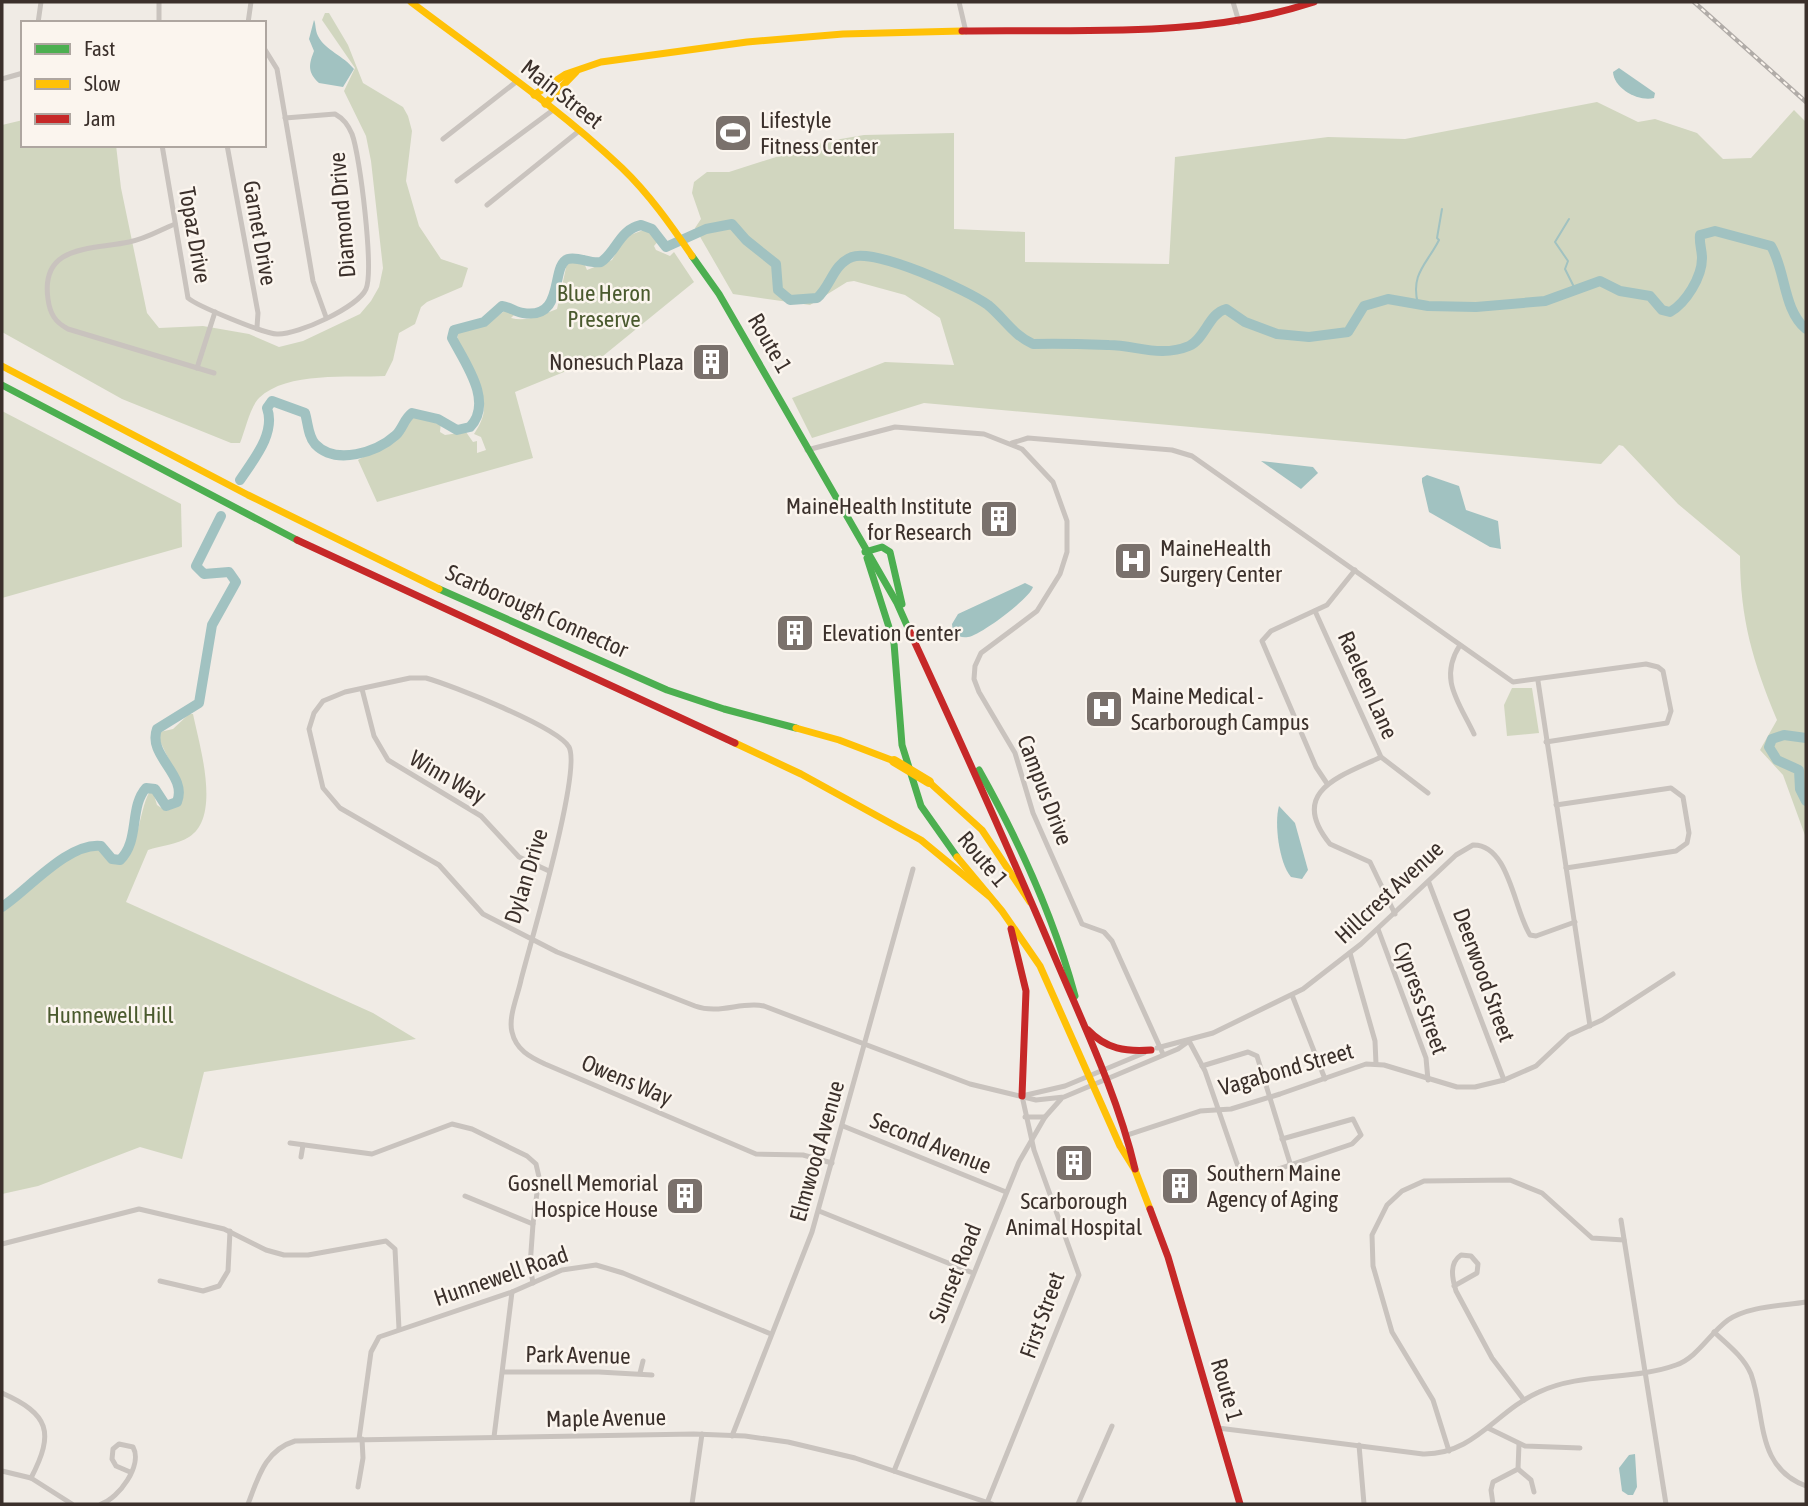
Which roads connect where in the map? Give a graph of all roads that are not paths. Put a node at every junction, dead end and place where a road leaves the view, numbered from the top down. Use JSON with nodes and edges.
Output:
{"nodes":[{"id":1,"x":41,"y":2,"type":"edge"},
{"id":2,"x":159,"y":2,"type":"edge"},
{"id":3,"x":251,"y":2,"type":"edge"},
{"id":4,"x":411,"y":2,"type":"edge"},
{"id":5,"x":959,"y":2,"type":"edge"},
{"id":6,"x":1233,"y":2,"type":"edge"},
{"id":7,"x":1314,"y":2,"type":"edge"},
{"id":8,"x":38,"y":21,"type":"edge"},
{"id":9,"x":159,"y":21,"type":"edge"},
{"id":10,"x":248,"y":21,"type":"edge"},
{"id":11,"x":1239,"y":22,"type":"junction"},
{"id":12,"x":966,"y":32,"type":"junction"},
{"id":13,"x":266,"y":51,"type":"edge"},
{"id":14,"x":583,"y":68,"type":"junction"},
{"id":15,"x":21,"y":73,"type":"edge"},
{"id":16,"x":2,"y":79,"type":"edge"},
{"id":17,"x":516,"y":82,"type":"junction"},
{"id":18,"x":534,"y":95,"type":"junction"},
{"id":19,"x":549,"y":107,"type":"junction"},
{"id":20,"x":285,"y":118,"type":"junction"},
{"id":21,"x":579,"y":131,"type":"junction"},
{"id":22,"x":443,"y":139,"type":"dead end"},
{"id":23,"x":162,"y":147,"type":"edge"},
{"id":24,"x":227,"y":147,"type":"edge"},
{"id":25,"x":457,"y":181,"type":"dead end"},
{"id":26,"x":487,"y":205,"type":"dead end"},
{"id":27,"x":175,"y":224,"type":"junction"},
{"id":28,"x":676,"y":231,"type":"joint"},
{"id":29,"x":215,"y":312,"type":"junction"},
{"id":30,"x":326,"y":317,"type":"junction"},
{"id":31,"x":257,"y":327,"type":"junction"},
{"id":32,"x":2,"y":366,"type":"edge"},
{"id":33,"x":197,"y":368,"type":"junction"},
{"id":34,"x":214,"y":373,"type":"dead end"},
{"id":35,"x":2,"y":386,"type":"edge"},
{"id":36,"x":1012,"y":443,"type":"junction"},
{"id":37,"x":807,"y":450,"type":"junction"},
{"id":38,"x":865,"y":552,"type":"junction"},
{"id":39,"x":1355,"y":570,"type":"junction"},
{"id":40,"x":1315,"y":611,"type":"junction"},
{"id":41,"x":910,"y":630,"type":"junction"},
{"id":42,"x":1460,"y":645,"type":"junction"},
{"id":43,"x":1538,"y":681,"type":"junction"},
{"id":44,"x":362,"y":689,"type":"junction"},
{"id":45,"x":956,"y":732,"type":"junction"},
{"id":46,"x":1474,"y":734,"type":"dead end"},
{"id":47,"x":1546,"y":742,"type":"junction"},
{"id":48,"x":1381,"y":757,"type":"junction"},
{"id":49,"x":1326,"y":782,"type":"junction"},
{"id":50,"x":1428,"y":793,"type":"dead end"},
{"id":51,"x":1556,"y":805,"type":"junction"},
{"id":52,"x":1566,"y":868,"type":"junction"},
{"id":53,"x":913,"y":869,"type":"dead end"},
{"id":54,"x":549,"y":871,"type":"junction"},
{"id":55,"x":1429,"y":883,"type":"junction"},
{"id":56,"x":989,"y":896,"type":"junction"},
{"id":57,"x":1030,"y":902,"type":"junction"},
{"id":58,"x":1002,"y":911,"type":"junction"},
{"id":59,"x":1395,"y":914,"type":"junction"},
{"id":60,"x":1575,"y":922,"type":"junction"},
{"id":61,"x":1378,"y":929,"type":"junction"},
{"id":62,"x":531,"y":939,"type":"junction"},
{"id":63,"x":1350,"y":953,"type":"junction"},
{"id":64,"x":1674,"y":974,"type":"dead end"},
{"id":65,"x":1292,"y":995,"type":"junction"},
{"id":66,"x":1077,"y":1009,"type":"junction"},
{"id":67,"x":1084,"y":1025,"type":"junction"},
{"id":68,"x":1590,"y":1026,"type":"junction"},
{"id":69,"x":1189,"y":1041,"type":"junction"},
{"id":70,"x":866,"y":1044,"type":"junction"},
{"id":71,"x":1155,"y":1049,"type":"junction"},
{"id":72,"x":1163,"y":1054,"type":"junction"},
{"id":73,"x":1376,"y":1064,"type":"junction"},
{"id":74,"x":1202,"y":1066,"type":"junction"},
{"id":75,"x":1104,"y":1075,"type":"junction"},
{"id":76,"x":1325,"y":1079,"type":"junction"},
{"id":77,"x":1092,"y":1080,"type":"junction"},
{"id":78,"x":1427,"y":1080,"type":"junction"},
{"id":79,"x":1504,"y":1080,"type":"junction"},
{"id":80,"x":1022,"y":1096,"type":"junction"},
{"id":81,"x":1064,"y":1097,"type":"junction"},
{"id":82,"x":1270,"y":1097,"type":"junction"},
{"id":83,"x":1216,"y":1109,"type":"junction"},
{"id":84,"x":1025,"y":1117,"type":"junction"},
{"id":85,"x":1045,"y":1117,"type":"junction"},
{"id":86,"x":843,"y":1126,"type":"junction"},
{"id":87,"x":1127,"y":1135,"type":"junction"},
{"id":88,"x":1031,"y":1139,"type":"junction"},
{"id":89,"x":1282,"y":1139,"type":"junction"},
{"id":90,"x":290,"y":1143,"type":"dead end"},
{"id":91,"x":303,"y":1145,"type":"junction"},
{"id":92,"x":301,"y":1157,"type":"dead end"},
{"id":93,"x":832,"y":1163,"type":"junction"},
{"id":94,"x":1290,"y":1163,"type":"junction"},
{"id":95,"x":1135,"y":1169,"type":"junction"},
{"id":96,"x":1006,"y":1192,"type":"junction"},
{"id":97,"x":465,"y":1196,"type":"dead end"},
{"id":98,"x":819,"y":1211,"type":"junction"},
{"id":99,"x":1621,"y":1220,"type":"dead end"},
{"id":100,"x":533,"y":1224,"type":"junction"},
{"id":101,"x":229,"y":1231,"type":"junction"},
{"id":102,"x":1624,"y":1240,"type":"junction"},
{"id":103,"x":2,"y":1244,"type":"edge"},
{"id":104,"x":973,"y":1273,"type":"junction"},
{"id":105,"x":160,"y":1281,"type":"dead end"},
{"id":106,"x":533,"y":1283,"type":"junction"},
{"id":107,"x":1454,"y":1286,"type":"junction"},
{"id":108,"x":512,"y":1292,"type":"junction"},
{"id":109,"x":1806,"y":1302,"type":"edge"},
{"id":110,"x":398,"y":1329,"type":"junction"},
{"id":111,"x":1714,"y":1332,"type":"junction"},
{"id":112,"x":771,"y":1334,"type":"junction"},
{"id":113,"x":643,"y":1362,"type":"dead end"},
{"id":114,"x":1645,"y":1371,"type":"junction"},
{"id":115,"x":503,"y":1373,"type":"junction"},
{"id":116,"x":640,"y":1373,"type":"junction"},
{"id":117,"x":652,"y":1375,"type":"dead end"},
{"id":118,"x":2,"y":1393,"type":"edge"},
{"id":119,"x":1524,"y":1400,"type":"junction"},
{"id":120,"x":1112,"y":1426,"type":"dead end"},
{"id":121,"x":1218,"y":1428,"type":"junction"},
{"id":122,"x":1488,"y":1428,"type":"junction"},
{"id":123,"x":702,"y":1434,"type":"junction"},
{"id":124,"x":732,"y":1436,"type":"junction"},
{"id":125,"x":494,"y":1437,"type":"junction"},
{"id":126,"x":360,"y":1439,"type":"junction"},
{"id":127,"x":1518,"y":1444,"type":"junction"},
{"id":128,"x":1359,"y":1445,"type":"junction"},
{"id":129,"x":1580,"y":1448,"type":"dead end"},
{"id":130,"x":1449,"y":1451,"type":"junction"},
{"id":131,"x":1518,"y":1469,"type":"junction"},
{"id":132,"x":2,"y":1471,"type":"edge"},
{"id":133,"x":894,"y":1471,"type":"junction"},
{"id":134,"x":130,"y":1472,"type":"junction"},
{"id":135,"x":31,"y":1478,"type":"junction"},
{"id":136,"x":1806,"y":1486,"type":"edge"},
{"id":137,"x":358,"y":1487,"type":"dead end"},
{"id":138,"x":1534,"y":1492,"type":"dead end"},
{"id":139,"x":989,"y":1503,"type":"edge"},
{"id":140,"x":72,"y":1504,"type":"edge"},
{"id":141,"x":101,"y":1504,"type":"edge"},
{"id":142,"x":248,"y":1504,"type":"edge"},
{"id":143,"x":692,"y":1504,"type":"edge"},
{"id":144,"x":1078,"y":1504,"type":"edge"},
{"id":145,"x":1240,"y":1504,"type":"edge"},
{"id":146,"x":1364,"y":1504,"type":"edge"},
{"id":147,"x":1493,"y":1504,"type":"edge"},
{"id":148,"x":1666,"y":1504,"type":"edge"}],
"edges":[{"from":1,"to":8,"type":"street"},
{"from":2,"to":9,"type":"street"},
{"from":3,"to":10,"type":"street"},
{"from":4,"to":17,"type":"main road","name":"Main Street"},
{"from":5,"to":12,"type":"street"},
{"from":6,"to":11,"type":"street"},
{"from":7,"to":11,"type":"main road"},
{"from":11,"to":12,"type":"main road"},
{"from":12,"to":14,"type":"main road"},
{"from":13,"to":20,"type":"street"},
{"from":14,"to":18,"type":"main road"},
{"from":14,"to":19,"type":"main road"},
{"from":15,"to":16,"type":"street"},
{"from":17,"to":18,"type":"main road","name":"Main Street"},
{"from":17,"to":22,"type":"street"},
{"from":18,"to":19,"type":"main road","name":"Main Street"},
{"from":19,"to":21,"type":"main road","name":"Main Street"},
{"from":19,"to":25,"type":"street"},
{"from":20,"to":30,"type":"street"},
{"from":20,"to":30,"type":"street","name":"Diamond Drive"},
{"from":21,"to":26,"type":"street"},
{"from":21,"to":28,"type":"main road","name":"Main Street"},
{"from":23,"to":27,"type":"street","name":"Topaz Drive"},
{"from":24,"to":31,"type":"street","name":"Garnet Drive"},
{"from":27,"to":29,"type":"street","name":"Topaz Drive"},
{"from":27,"to":33,"type":"street"},
{"from":28,"to":37,"type":"main road","name":"Route 1"},
{"from":29,"to":31,"type":"street","name":"Topaz Drive"},
{"from":29,"to":33,"type":"street"},
{"from":30,"to":31,"type":"street","name":"Diamond Drive"},
{"from":32,"to":57,"type":"main road","name":"Scarborough Connector","bridge":true},
{"from":33,"to":34,"type":"street"},
{"from":35,"to":56,"type":"main road","name":"Scarborough Connector"},
{"from":36,"to":37,"type":"street","name":"Campus Drive"},
{"from":36,"to":39,"type":"street"},
{"from":36,"to":71,"type":"street","name":"Campus Drive"},
{"from":37,"to":38,"type":"main road","name":"Route 1"},
{"from":38,"to":41,"type":"main road","name":"Route 1"},
{"from":38,"to":41,"type":"main road"},
{"from":38,"to":56,"type":"main road","name":"Route 1"},
{"from":39,"to":40,"type":"street"},
{"from":39,"to":42,"type":"street"},
{"from":40,"to":48,"type":"street","name":"Raeleen Lane"},
{"from":40,"to":49,"type":"street"},
{"from":41,"to":45,"type":"main road","name":"Route 1"},
{"from":42,"to":43,"type":"street"},
{"from":42,"to":46,"type":"street"},
{"from":43,"to":47,"type":"street"},
{"from":43,"to":47,"type":"street"},
{"from":44,"to":54,"type":"street","name":"Winn Way"},
{"from":44,"to":54,"type":"street","name":"Dylan Drive"},
{"from":44,"to":62,"type":"street","name":"Dylan Drive"},
{"from":45,"to":57,"type":"main road","name":"Route 1"},
{"from":45,"to":66,"type":"main road"},
{"from":47,"to":51,"type":"street"},
{"from":48,"to":49,"type":"street"},
{"from":48,"to":50,"type":"street","name":"Raeleen Lane"},
{"from":49,"to":59,"type":"street"},
{"from":51,"to":52,"type":"street"},
{"from":51,"to":52,"type":"street"},
{"from":52,"to":60,"type":"street"},
{"from":53,"to":70,"type":"street","name":"Elmwood Avenue"},
{"from":54,"to":62,"type":"street","name":"Dylan Drive"},
{"from":55,"to":59,"type":"street","name":"Hillcrest Avenue"},
{"from":55,"to":60,"type":"street","name":"Hillcrest Avenue"},
{"from":55,"to":79,"type":"street","name":"Deerwood Street"},
{"from":56,"to":58,"type":"main road","name":"Route 1"},
{"from":57,"to":66,"type":"main road","name":"Route 1"},
{"from":58,"to":77,"type":"main road","name":"Route 1"},
{"from":58,"to":80,"type":"main road"},
{"from":59,"to":61,"type":"street","name":"Hillcrest Avenue"},
{"from":60,"to":68,"type":"street"},
{"from":61,"to":63,"type":"street","name":"Hillcrest Avenue"},
{"from":61,"to":78,"type":"street","name":"Cypress Street"},
{"from":62,"to":70,"type":"street"},
{"from":62,"to":93,"type":"street","name":"Owens Way"},
{"from":63,"to":65,"type":"street","name":"Hillcrest Avenue"},
{"from":63,"to":73,"type":"street"},
{"from":64,"to":68,"type":"street","name":"Vagabond Street"},
{"from":65,"to":69,"type":"street","name":"Hillcrest Avenue"},
{"from":65,"to":76,"type":"street"},
{"from":66,"to":67,"type":"main road","name":"Route 1"},
{"from":67,"to":71,"type":"main road"},
{"from":67,"to":75,"type":"main road","name":"Route 1"},
{"from":68,"to":79,"type":"street","name":"Vagabond Street"},
{"from":69,"to":71,"type":"street","name":"Hillcrest Avenue"},
{"from":69,"to":72,"type":"street","name":"Hillcrest Avenue"},
{"from":69,"to":74,"type":"street"},
{"from":70,"to":80,"type":"street"},
{"from":70,"to":86,"type":"street","name":"Elmwood Avenue"},
{"from":71,"to":72,"type":"street","name":"Campus Drive"},
{"from":71,"to":75,"type":"street","name":"Hillcrest Avenue"},
{"from":72,"to":75,"type":"street","name":"Hillcrest Avenue"},
{"from":73,"to":76,"type":"street","name":"Vagabond Street"},
{"from":73,"to":78,"type":"street","name":"Vagabond Street"},
{"from":74,"to":82,"type":"street"},
{"from":74,"to":83,"type":"street"},
{"from":75,"to":77,"type":"street"},
{"from":75,"to":87,"type":"main road","name":"Route 1"},
{"from":76,"to":82,"type":"street","name":"Vagabond Street"},
{"from":77,"to":80,"type":"street"},
{"from":77,"to":81,"type":"street"},
{"from":77,"to":95,"type":"main road","name":"Route 1"},
{"from":78,"to":79,"type":"street","name":"Vagabond Street"},
{"from":80,"to":81,"type":"street"},
{"from":80,"to":84,"type":"street","name":"First Street"},
{"from":81,"to":85,"type":"street","name":"Sunset Road"},
{"from":82,"to":83,"type":"street","name":"Vagabond Street"},
{"from":82,"to":89,"type":"street"},
{"from":83,"to":87,"type":"street","name":"Vagabond Street"},
{"from":83,"to":94,"type":"street"},
{"from":84,"to":85,"type":"street"},
{"from":84,"to":88,"type":"street","name":"First Street"},
{"from":85,"to":88,"type":"street","name":"Sunset Road"},
{"from":86,"to":93,"type":"street","name":"Elmwood Avenue"},
{"from":86,"to":96,"type":"street","name":"Second Avenue"},
{"from":87,"to":95,"type":"main road","name":"Route 1"},
{"from":88,"to":96,"type":"street","name":"Sunset Road"},
{"from":88,"to":139,"type":"street","name":"First Street"},
{"from":89,"to":94,"type":"street"},
{"from":89,"to":94,"type":"street"},
{"from":90,"to":91,"type":"street"},
{"from":91,"to":92,"type":"street"},
{"from":91,"to":100,"type":"street"},
{"from":93,"to":98,"type":"street","name":"Elmwood Avenue"},
{"from":95,"to":121,"type":"main road","name":"Route 1"},
{"from":96,"to":104,"type":"street","name":"Sunset Road"},
{"from":97,"to":100,"type":"street"},
{"from":98,"to":104,"type":"street"},
{"from":98,"to":112,"type":"street","name":"Elmwood Avenue"},
{"from":99,"to":102,"type":"street"},
{"from":100,"to":106,"type":"street"},
{"from":101,"to":103,"type":"street"},
{"from":101,"to":105,"type":"street"},
{"from":101,"to":110,"type":"street"},
{"from":102,"to":114,"type":"street"},
{"from":102,"to":130,"type":"street"},
{"from":104,"to":133,"type":"street","name":"Sunset Road"},
{"from":106,"to":108,"type":"street","name":"Hunnewell Road"},
{"from":106,"to":112,"type":"street","name":"Hunnewell Road"},
{"from":107,"to":107,"type":"street"},
{"from":107,"to":119,"type":"street"},
{"from":108,"to":110,"type":"street","name":"Hunnewell Road"},
{"from":108,"to":115,"type":"street"},
{"from":109,"to":111,"type":"street"},
{"from":110,"to":126,"type":"street","name":"Hunnewell Road"},
{"from":111,"to":114,"type":"street"},
{"from":111,"to":136,"type":"street"},
{"from":112,"to":124,"type":"street","name":"Elmwood Avenue"},
{"from":113,"to":116,"type":"street"},
{"from":114,"to":119,"type":"street"},
{"from":114,"to":148,"type":"street"},
{"from":115,"to":116,"type":"street","name":"Park Avenue"},
{"from":115,"to":125,"type":"street"},
{"from":116,"to":117,"type":"street","name":"Park Avenue"},
{"from":118,"to":135,"type":"street"},
{"from":119,"to":122,"type":"street"},
{"from":120,"to":144,"type":"street"},
{"from":121,"to":128,"type":"street"},
{"from":121,"to":145,"type":"main road","name":"Route 1"},
{"from":122,"to":127,"type":"street"},
{"from":122,"to":130,"type":"street"},
{"from":123,"to":124,"type":"street","name":"Maple Avenue"},
{"from":123,"to":125,"type":"street","name":"Maple Avenue"},
{"from":123,"to":143,"type":"street"},
{"from":124,"to":133,"type":"street","name":"Maple Avenue"},
{"from":125,"to":126,"type":"street","name":"Maple Avenue"},
{"from":126,"to":137,"type":"street"},
{"from":126,"to":142,"type":"street","name":"Maple Avenue"},
{"from":127,"to":129,"type":"street"},
{"from":127,"to":131,"type":"street"},
{"from":128,"to":130,"type":"street"},
{"from":128,"to":146,"type":"street"},
{"from":131,"to":138,"type":"street"},
{"from":131,"to":147,"type":"street"},
{"from":132,"to":135,"type":"street"},
{"from":133,"to":139,"type":"street","name":"Maple Avenue"},
{"from":134,"to":134,"type":"street"},
{"from":134,"to":141,"type":"street"},
{"from":135,"to":140,"type":"street"}]}
